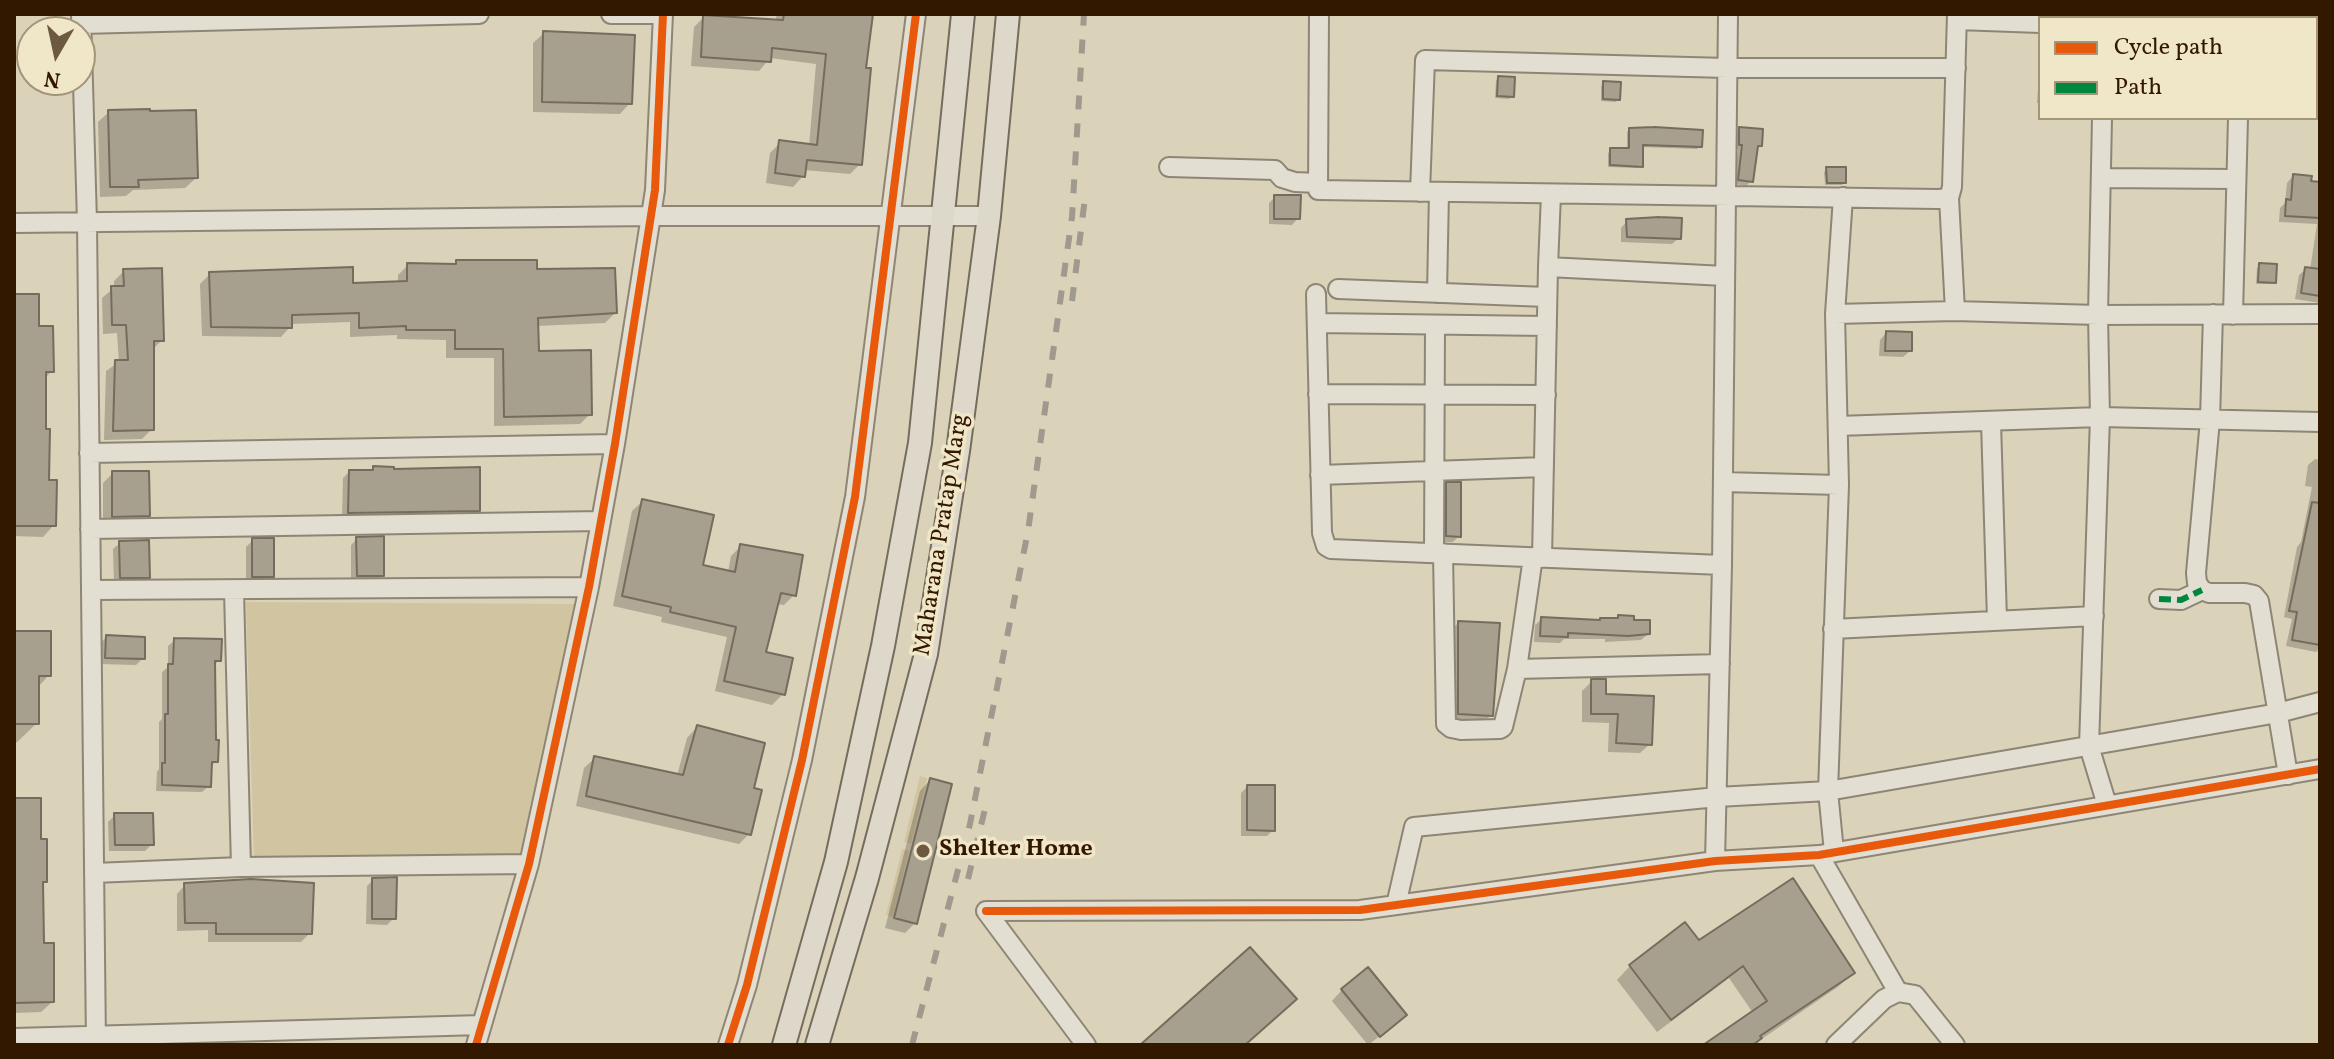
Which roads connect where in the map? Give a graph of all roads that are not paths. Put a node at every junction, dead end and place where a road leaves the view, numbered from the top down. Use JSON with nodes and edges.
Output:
{"nodes":[{"id":1,"x":479,"y":14,"type":"edge"},
{"id":2,"x":611,"y":14,"type":"edge"},
{"id":3,"x":663,"y":14,"type":"edge"},
{"id":4,"x":916,"y":14,"type":"edge"},
{"id":5,"x":963,"y":14,"type":"edge"},
{"id":6,"x":1008,"y":14,"type":"edge"},
{"id":7,"x":1319,"y":14,"type":"edge"},
{"id":8,"x":1728,"y":14,"type":"edge"},
{"id":9,"x":1957,"y":17,"type":"edge"},
{"id":10,"x":96,"y":19,"type":"edge"},
{"id":11,"x":2038,"y":23,"type":"edge"},
{"id":12,"x":1727,"y":68,"type":"junction"},
{"id":13,"x":1956,"y":68,"type":"junction"},
{"id":14,"x":83,"y":96,"type":"edge"},
{"id":15,"x":2102,"y":120,"type":"edge"},
{"id":16,"x":2238,"y":120,"type":"edge"},
{"id":17,"x":1169,"y":167,"type":"dead end"},
{"id":18,"x":2101,"y":178,"type":"junction"},
{"id":19,"x":2236,"y":179,"type":"junction"},
{"id":20,"x":1318,"y":183,"type":"junction"},
{"id":21,"x":1430,"y":192,"type":"junction"},
{"id":22,"x":1551,"y":194,"type":"junction"},
{"id":23,"x":1843,"y":197,"type":"junction"},
{"id":24,"x":1726,"y":198,"type":"junction"},
{"id":25,"x":1949,"y":198,"type":"junction"},
{"id":26,"x":890,"y":215,"type":"junction"},
{"id":27,"x":945,"y":215,"type":"junction"},
{"id":28,"x":651,"y":216,"type":"junction"},
{"id":29,"x":989,"y":216,"type":"junction"},
{"id":30,"x":87,"y":222,"type":"junction"},
{"id":31,"x":14,"y":223,"type":"edge"},
{"id":32,"x":1548,"y":267,"type":"junction"},
{"id":33,"x":1725,"y":276,"type":"junction"},
{"id":34,"x":1338,"y":289,"type":"dead end"},
{"id":35,"x":1437,"y":293,"type":"junction"},
{"id":36,"x":1316,"y":294,"type":"dead end"},
{"id":37,"x":1547,"y":297,"type":"junction"},
{"id":38,"x":1955,"y":311,"type":"junction"},
{"id":39,"x":1835,"y":314,"type":"junction"},
{"id":40,"x":2213,"y":314,"type":"junction"},
{"id":41,"x":2320,"y":314,"type":"edge"},
{"id":42,"x":2098,"y":315,"type":"junction"},
{"id":43,"x":2233,"y":315,"type":"junction"},
{"id":44,"x":1317,"y":323,"type":"junction"},
{"id":45,"x":1435,"y":325,"type":"junction"},
{"id":46,"x":1547,"y":326,"type":"junction"},
{"id":47,"x":1318,"y":394,"type":"junction"},
{"id":48,"x":1434,"y":395,"type":"junction"},
{"id":49,"x":1546,"y":395,"type":"junction"},
{"id":50,"x":2100,"y":417,"type":"junction"},
{"id":51,"x":2210,"y":420,"type":"junction"},
{"id":52,"x":1991,"y":422,"type":"junction"},
{"id":53,"x":2320,"y":422,"type":"edge"},
{"id":54,"x":1838,"y":426,"type":"junction"},
{"id":55,"x":615,"y":444,"type":"junction"},
{"id":56,"x":89,"y":453,"type":"junction"},
{"id":57,"x":1544,"y":467,"type":"junction"},
{"id":58,"x":1434,"y":471,"type":"junction"},
{"id":59,"x":1320,"y":475,"type":"junction"},
{"id":60,"x":1723,"y":482,"type":"junction"},
{"id":61,"x":1839,"y":485,"type":"junction"},
{"id":62,"x":601,"y":521,"type":"junction"},
{"id":63,"x":90,"y":529,"type":"junction"},
{"id":64,"x":1438,"y":553,"type":"junction"},
{"id":65,"x":1538,"y":557,"type":"junction"},
{"id":66,"x":1722,"y":565,"type":"junction"},
{"id":67,"x":589,"y":587,"type":"junction"},
{"id":68,"x":91,"y":590,"type":"junction"},
{"id":69,"x":2202,"y":590,"type":"junction"},
{"id":70,"x":234,"y":591,"type":"junction"},
{"id":71,"x":2159,"y":599,"type":"dead end"},
{"id":72,"x":2094,"y":616,"type":"junction"},
{"id":73,"x":1997,"y":620,"type":"junction"},
{"id":74,"x":1833,"y":629,"type":"junction"},
{"id":75,"x":1720,"y":664,"type":"junction"},
{"id":76,"x":1517,"y":669,"type":"junction"},
{"id":77,"x":2320,"y":702,"type":"edge"},
{"id":78,"x":2278,"y":713,"type":"junction"},
{"id":79,"x":2089,"y":746,"type":"junction"},
{"id":80,"x":2320,"y":769,"type":"edge"},
{"id":81,"x":2288,"y":775,"type":"junction"},
{"id":82,"x":1828,"y":791,"type":"junction"},
{"id":83,"x":1717,"y":797,"type":"junction"},
{"id":84,"x":2107,"y":805,"type":"junction"},
{"id":85,"x":1826,"y":854,"type":"junction"},
{"id":86,"x":1715,"y":861,"type":"junction"},
{"id":87,"x":529,"y":864,"type":"junction"},
{"id":88,"x":241,"y":867,"type":"junction"},
{"id":89,"x":94,"y":873,"type":"junction"},
{"id":90,"x":1396,"y":905,"type":"junction"},
{"id":91,"x":1898,"y":992,"type":"junction"},
{"id":92,"x":482,"y":1025,"type":"junction"},
{"id":93,"x":14,"y":1038,"type":"edge"},
{"id":94,"x":96,"y":1040,"type":"edge"},
{"id":95,"x":476,"y":1045,"type":"edge"},
{"id":96,"x":728,"y":1045,"type":"edge"},
{"id":97,"x":784,"y":1045,"type":"edge"},
{"id":98,"x":817,"y":1045,"type":"edge"},
{"id":99,"x":1086,"y":1045,"type":"edge"},
{"id":100,"x":1836,"y":1045,"type":"edge"},
{"id":101,"x":1955,"y":1045,"type":"edge"}],
"edges":[{"from":1,"to":10,"type":"street"},
{"from":2,"to":3,"type":"street"},
{"from":3,"to":28,"type":"street"},
{"from":4,"to":26,"type":"street"},
{"from":5,"to":27,"type":"main road","name":"Maharana Pratap Marg"},
{"from":6,"to":29,"type":"main road","name":"Maharana Pratap Marg"},
{"from":7,"to":20,"type":"street"},
{"from":8,"to":12,"type":"street"},
{"from":9,"to":11,"type":"street"},
{"from":9,"to":13,"type":"street"},
{"from":12,"to":13,"type":"street"},
{"from":12,"to":21,"type":"street"},
{"from":12,"to":24,"type":"street"},
{"from":13,"to":25,"type":"street"},
{"from":14,"to":30,"type":"street"},
{"from":15,"to":18,"type":"street"},
{"from":16,"to":19,"type":"street"},
{"from":17,"to":20,"type":"street"},
{"from":18,"to":19,"type":"street"},
{"from":18,"to":42,"type":"street"},
{"from":19,"to":43,"type":"street"},
{"from":20,"to":21,"type":"street"},
{"from":21,"to":22,"type":"street"},
{"from":21,"to":35,"type":"street"},
{"from":22,"to":24,"type":"street"},
{"from":22,"to":32,"type":"street"},
{"from":23,"to":24,"type":"street"},
{"from":23,"to":25,"type":"street"},
{"from":23,"to":39,"type":"street"},
{"from":24,"to":33,"type":"street"},
{"from":25,"to":38,"type":"street"},
{"from":26,"to":27,"type":"street"},
{"from":26,"to":28,"type":"street"},
{"from":26,"to":96,"type":"street"},
{"from":27,"to":29,"type":"street"},
{"from":27,"to":97,"type":"main road","name":"Maharana Pratap Marg"},
{"from":28,"to":30,"type":"street"},
{"from":28,"to":55,"type":"street"},
{"from":29,"to":98,"type":"main road","name":"Maharana Pratap Marg"},
{"from":30,"to":31,"type":"street"},
{"from":30,"to":56,"type":"street"},
{"from":32,"to":33,"type":"street"},
{"from":32,"to":37,"type":"street"},
{"from":33,"to":60,"type":"street"},
{"from":34,"to":35,"type":"street"},
{"from":35,"to":37,"type":"street"},
{"from":36,"to":44,"type":"street"},
{"from":37,"to":46,"type":"street"},
{"from":38,"to":39,"type":"street"},
{"from":38,"to":42,"type":"street"},
{"from":39,"to":54,"type":"street"},
{"from":40,"to":42,"type":"street"},
{"from":40,"to":43,"type":"street"},
{"from":40,"to":51,"type":"street"},
{"from":41,"to":43,"type":"street"},
{"from":42,"to":50,"type":"street"},
{"from":44,"to":45,"type":"street"},
{"from":44,"to":47,"type":"street"},
{"from":45,"to":46,"type":"street"},
{"from":45,"to":48,"type":"street"},
{"from":46,"to":49,"type":"street"},
{"from":47,"to":48,"type":"street"},
{"from":47,"to":59,"type":"street"},
{"from":48,"to":49,"type":"street"},
{"from":48,"to":58,"type":"street"},
{"from":49,"to":57,"type":"street"},
{"from":50,"to":51,"type":"street"},
{"from":50,"to":52,"type":"street"},
{"from":50,"to":72,"type":"street"},
{"from":51,"to":53,"type":"street"},
{"from":51,"to":69,"type":"street"},
{"from":52,"to":54,"type":"street"},
{"from":52,"to":73,"type":"street"},
{"from":54,"to":61,"type":"street"},
{"from":55,"to":56,"type":"street"},
{"from":55,"to":62,"type":"street"},
{"from":56,"to":63,"type":"street"},
{"from":57,"to":58,"type":"street"},
{"from":57,"to":65,"type":"street"},
{"from":58,"to":59,"type":"street"},
{"from":58,"to":64,"type":"street"},
{"from":59,"to":64,"type":"street"},
{"from":60,"to":61,"type":"street"},
{"from":60,"to":66,"type":"street"},
{"from":61,"to":74,"type":"street"},
{"from":62,"to":63,"type":"street"},
{"from":62,"to":67,"type":"street"},
{"from":63,"to":68,"type":"street"},
{"from":64,"to":65,"type":"street"},
{"from":64,"to":76,"type":"street"},
{"from":65,"to":66,"type":"street"},
{"from":65,"to":76,"type":"street"},
{"from":66,"to":75,"type":"street"},
{"from":67,"to":70,"type":"street"},
{"from":67,"to":87,"type":"street"},
{"from":68,"to":70,"type":"street"},
{"from":68,"to":89,"type":"street"},
{"from":69,"to":71,"type":"street"},
{"from":69,"to":78,"type":"street"},
{"from":70,"to":88,"type":"street"},
{"from":72,"to":73,"type":"street"},
{"from":72,"to":79,"type":"street"},
{"from":73,"to":74,"type":"street"},
{"from":74,"to":82,"type":"street"},
{"from":75,"to":76,"type":"street"},
{"from":75,"to":83,"type":"street"},
{"from":77,"to":78,"type":"street"},
{"from":78,"to":79,"type":"street"},
{"from":78,"to":81,"type":"street"},
{"from":79,"to":82,"type":"street"},
{"from":79,"to":84,"type":"street"},
{"from":80,"to":81,"type":"street"},
{"from":81,"to":84,"type":"street"},
{"from":82,"to":83,"type":"street"},
{"from":82,"to":85,"type":"street"},
{"from":83,"to":86,"type":"street"},
{"from":83,"to":90,"type":"street"},
{"from":84,"to":85,"type":"street"},
{"from":85,"to":86,"type":"street"},
{"from":85,"to":91,"type":"street"},
{"from":86,"to":90,"type":"street"},
{"from":87,"to":88,"type":"street"},
{"from":87,"to":92,"type":"street"},
{"from":88,"to":89,"type":"street"},
{"from":89,"to":94,"type":"street"},
{"from":90,"to":99,"type":"street"},
{"from":91,"to":100,"type":"street"},
{"from":91,"to":101,"type":"street"},
{"from":92,"to":94,"type":"street"},
{"from":92,"to":95,"type":"street"},
{"from":93,"to":94,"type":"street"}]}
